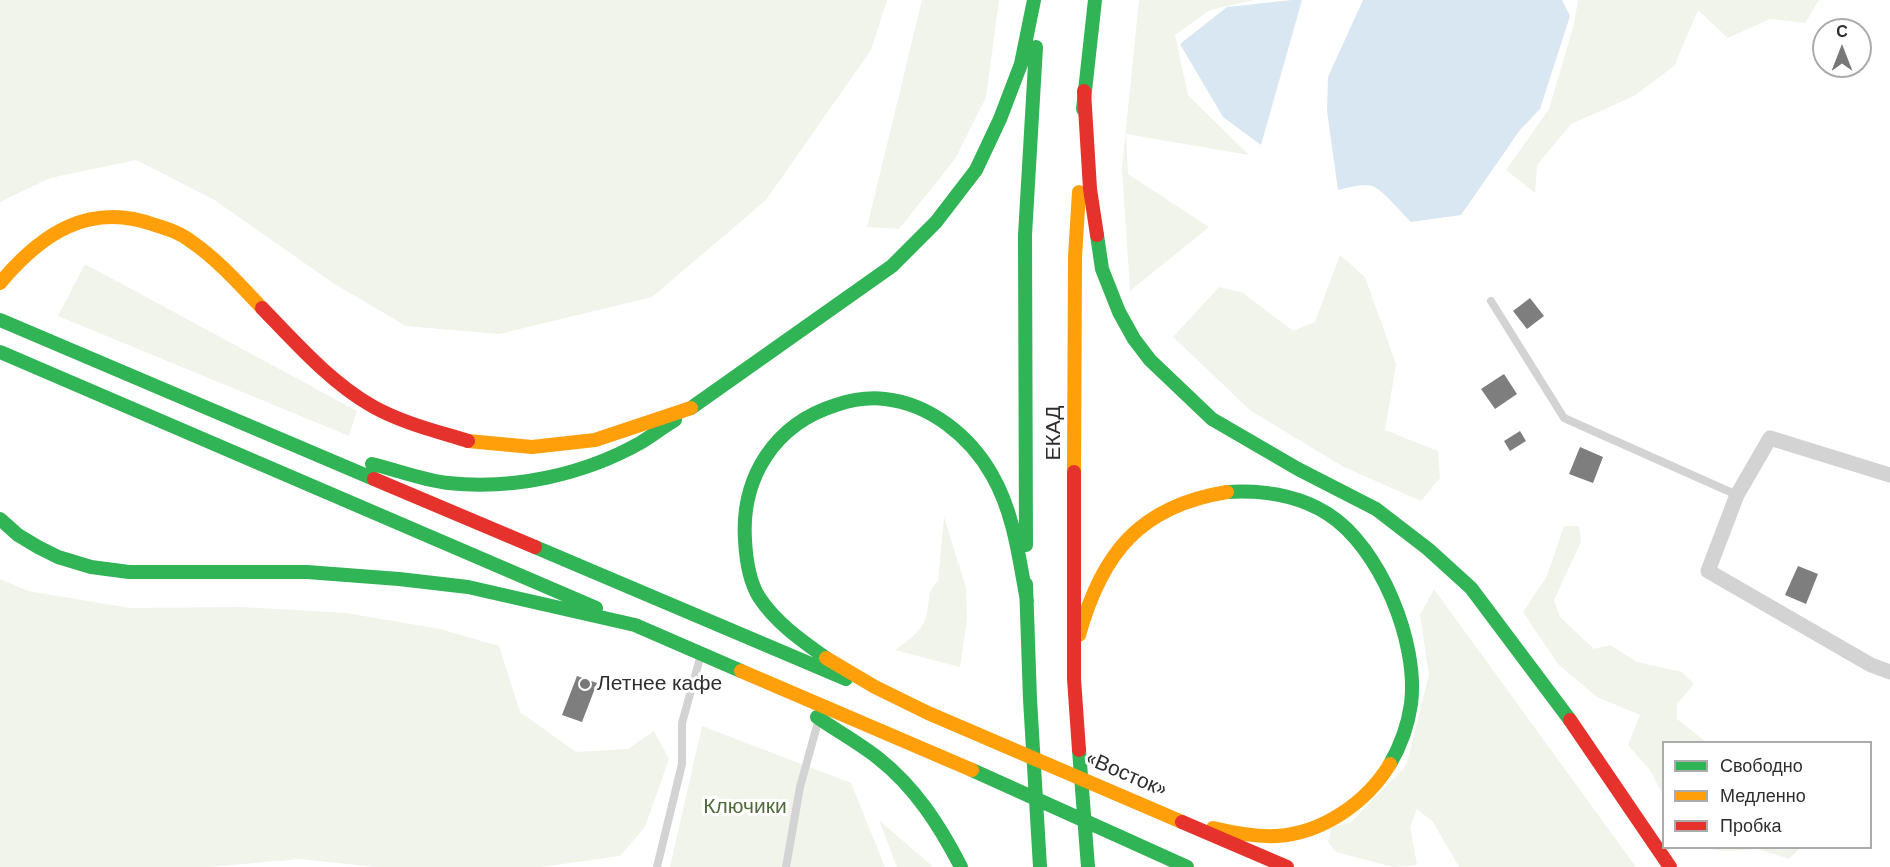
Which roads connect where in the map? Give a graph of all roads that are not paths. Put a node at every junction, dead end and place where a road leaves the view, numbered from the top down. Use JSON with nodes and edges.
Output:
{"nodes":[{"id":1,"x":1034,"y":0,"type":"edge"},
{"id":2,"x":1039,"y":0,"type":"edge"},
{"id":3,"x":1095,"y":2,"type":"edge"},
{"id":4,"x":1084,"y":91,"type":"junction"},
{"id":5,"x":0,"y":283,"type":"edge"},
{"id":6,"x":1491,"y":301,"type":"dead end"},
{"id":7,"x":0,"y":320,"type":"edge"},
{"id":8,"x":0,"y":352,"type":"edge"},
{"id":9,"x":689,"y":410,"type":"junction"},
{"id":10,"x":301,"y":446,"type":"junction"},
{"id":11,"x":1890,"y":475,"type":"edge"},
{"id":12,"x":1737,"y":495,"type":"junction"},
{"id":13,"x":0,"y":519,"type":"edge"},
{"id":14,"x":1027,"y":601,"type":"junction"},
{"id":15,"x":635,"y":625,"type":"junction"},
{"id":16,"x":701,"y":654,"type":"junction"},
{"id":17,"x":1890,"y":672,"type":"edge"},
{"id":18,"x":1074,"y":679,"type":"junction"},
{"id":19,"x":822,"y":712,"type":"junction"},
{"id":20,"x":947,"y":723,"type":"junction"},
{"id":21,"x":1134,"y":801,"type":"junction"},
{"id":22,"x":1138,"y":846,"type":"junction"},
{"id":23,"x":657,"y":867,"type":"edge"},
{"id":24,"x":786,"y":867,"type":"edge"},
{"id":25,"x":962,"y":867,"type":"edge"},
{"id":26,"x":1040,"y":867,"type":"edge"},
{"id":27,"x":1088,"y":867,"type":"edge"},
{"id":28,"x":1180,"y":867,"type":"edge"},
{"id":29,"x":1187,"y":867,"type":"edge"},
{"id":30,"x":1287,"y":867,"type":"edge"},
{"id":31,"x":1670,"y":867,"type":"edge"}],
"edges":[{"from":1,"to":9,"type":"main road"},
{"from":2,"to":14,"type":"main road","name":"ЕКАД"},
{"from":3,"to":4,"type":"main road","name":"ЕКАД"},
{"from":4,"to":18,"type":"main road","name":"ЕКАД"},
{"from":4,"to":31,"type":"main road"},
{"from":5,"to":9,"type":"main road"},
{"from":6,"to":12,"type":"lane"},
{"from":7,"to":10,"type":"main road"},
{"from":8,"to":15,"type":"main road"},
{"from":9,"to":10,"type":"main road"},
{"from":10,"to":20,"type":"main road"},
{"from":11,"to":12,"type":"street"},
{"from":12,"to":17,"type":"street"},
{"from":13,"to":15,"type":"main road"},
{"from":14,"to":20,"type":"main road"},
{"from":14,"to":26,"type":"main road","name":"ЕКАД"},
{"from":15,"to":16,"type":"main road"},
{"from":16,"to":19,"type":"main road"},
{"from":16,"to":23,"type":"lane"},
{"from":18,"to":21,"type":"main road"},
{"from":18,"to":27,"type":"main road","name":"ЕКАД"},
{"from":19,"to":22,"type":"main road"},
{"from":19,"to":24,"type":"lane"},
{"from":19,"to":25,"type":"main road"},
{"from":20,"to":21,"type":"main road","name":"«Восток»"},
{"from":21,"to":30,"type":"main road","name":"«Восток»"},
{"from":22,"to":28,"type":"main road"},
{"from":22,"to":29,"type":"main road"}]}
